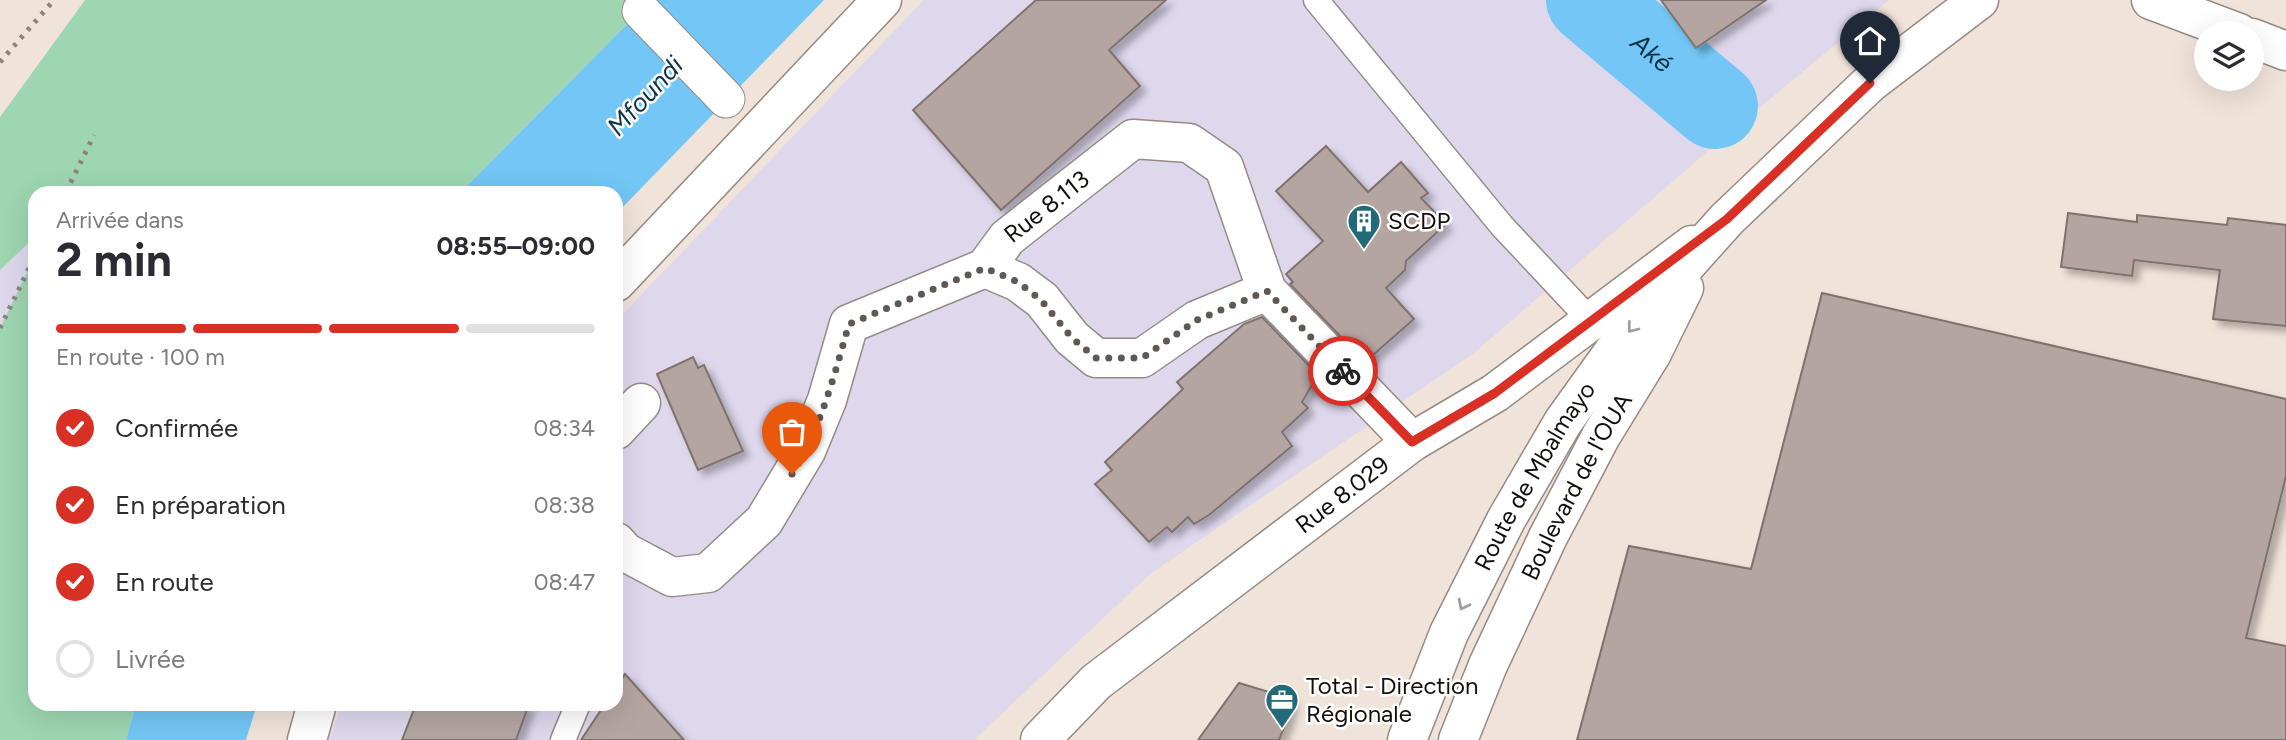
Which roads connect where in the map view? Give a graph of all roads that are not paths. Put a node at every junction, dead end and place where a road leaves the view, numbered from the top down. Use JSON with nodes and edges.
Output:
{"nodes":[{"id":1,"x":882,"y":0,"type":"edge"},
{"id":2,"x":1316,"y":0,"type":"edge"},
{"id":3,"x":1979,"y":0,"type":"edge"},
{"id":4,"x":2151,"y":0,"type":"edge"},
{"id":5,"x":641,"y":10,"type":"dead end"},
{"id":6,"x":2207,"y":21,"type":"edge"},
{"id":7,"x":2264,"y":43,"type":"edge"},
{"id":8,"x":2286,"y":51,"type":"edge"},
{"id":9,"x":726,"y":99,"type":"dead end"},
{"id":10,"x":1718,"y":229,"type":"junction"},
{"id":11,"x":985,"y":268,"type":"junction"},
{"id":12,"x":623,"y":275,"type":"edge"},
{"id":13,"x":1267,"y":291,"type":"junction"},
{"id":14,"x":1591,"y":321,"type":"junction"},
{"id":15,"x":1412,"y":442,"type":"junction"},
{"id":16,"x":623,"y":550,"type":"edge"},
{"id":17,"x":315,"y":711,"type":"edge"},
{"id":18,"x":575,"y":711,"type":"edge"},
{"id":19,"x":307,"y":740,"type":"edge"},
{"id":20,"x":563,"y":740,"type":"edge"},
{"id":21,"x":1040,"y":740,"type":"edge"},
{"id":22,"x":1407,"y":740,"type":"edge"},
{"id":23,"x":1458,"y":740,"type":"edge"}],
"edges":[{"from":1,"to":12,"type":"main road"},
{"from":2,"to":14,"type":"lane"},
{"from":3,"to":10,"type":"main road"},
{"from":4,"to":6,"type":"main road"},
{"from":5,"to":9,"type":"street"},
{"from":7,"to":8,"type":"main road"},
{"from":10,"to":14,"type":"main road","name":"Rue 8.029"},
{"from":10,"to":22,"type":"main road","name":"Route de Mbalmayo","one_way":true},
{"from":10,"to":23,"type":"main road","name":"Boulevard de l'OUA"},
{"from":11,"to":13,"type":"main road"},
{"from":11,"to":13,"type":"main road","name":"Rue 8.113"},
{"from":11,"to":16,"type":"main road"},
{"from":13,"to":15,"type":"main road","name":"Rue 8.113"},
{"from":14,"to":15,"type":"main road","name":"Rue 8.029"},
{"from":15,"to":21,"type":"main road","name":"Rue 8.029"},
{"from":17,"to":19,"type":"main road"},
{"from":18,"to":20,"type":"lane"}]}
